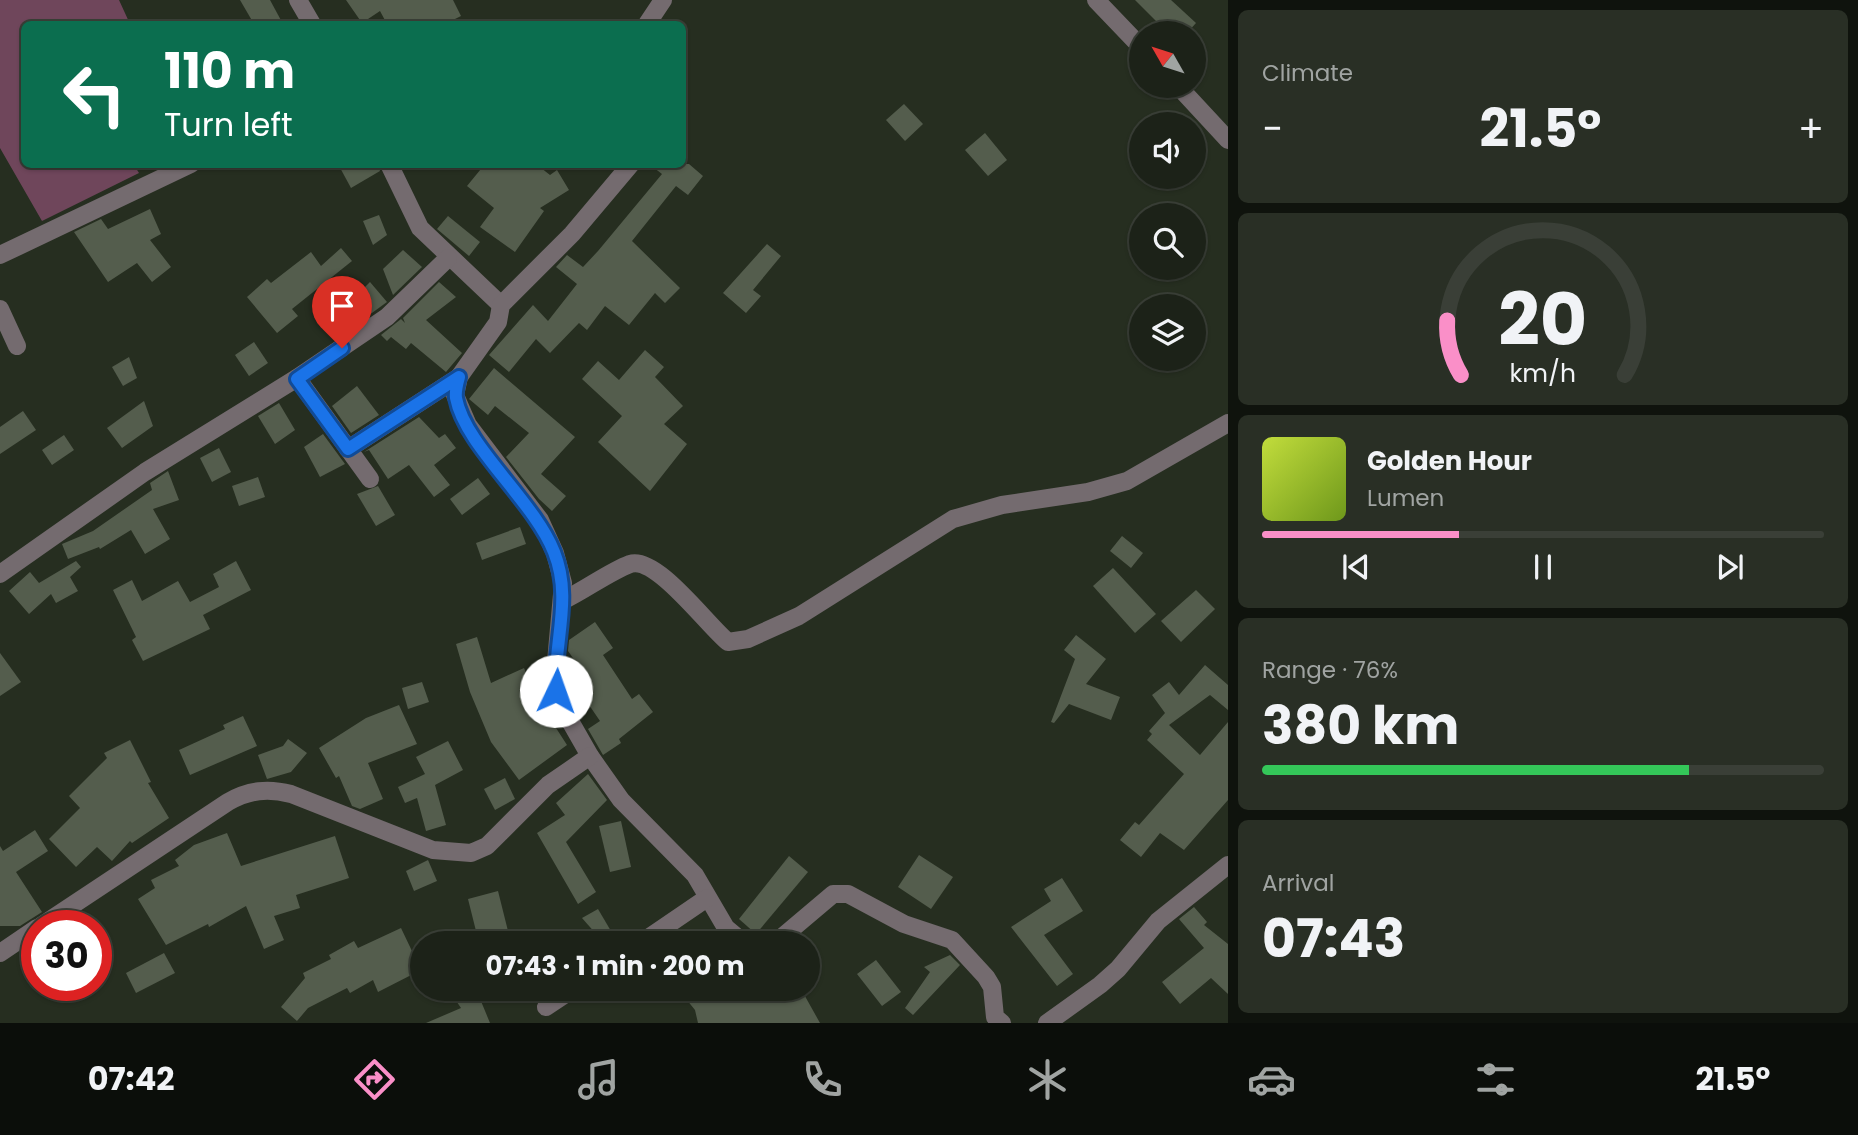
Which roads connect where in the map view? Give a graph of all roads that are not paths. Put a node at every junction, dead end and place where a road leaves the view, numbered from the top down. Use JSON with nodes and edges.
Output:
{"nodes":[{"id":1,"x":298,"y":0,"type":"edge"},
{"id":2,"x":663,"y":0,"type":"edge"},
{"id":3,"x":1096,"y":0,"type":"edge"},
{"id":4,"x":310,"y":21,"type":"edge"},
{"id":5,"x":649,"y":21,"type":"edge"},
{"id":6,"x":1129,"y":34,"type":"edge"},
{"id":7,"x":1191,"y":98,"type":"edge"},
{"id":8,"x":1225,"y":130,"type":"edge"},
{"id":9,"x":183,"y":168,"type":"edge"},
{"id":10,"x":391,"y":168,"type":"edge"},
{"id":11,"x":628,"y":168,"type":"edge"},
{"id":12,"x":0,"y":255,"type":"edge"},
{"id":13,"x":448,"y":258,"type":"junction"},
{"id":14,"x":501,"y":305,"type":"junction"},
{"id":15,"x":0,"y":309,"type":"edge"},
{"id":16,"x":17,"y":346,"type":"dead end"},
{"id":17,"x":459,"y":377,"type":"junction"},
{"id":18,"x":297,"y":379,"type":"junction"},
{"id":19,"x":1228,"y":423,"type":"edge"},
{"id":20,"x":348,"y":449,"type":"junction"},
{"id":21,"x":370,"y":478,"type":"dead end"},
{"id":22,"x":0,"y":574,"type":"edge"},
{"id":23,"x":564,"y":600,"type":"junction"},
{"id":24,"x":590,"y":756,"type":"junction"},
{"id":25,"x":1228,"y":865,"type":"edge"},
{"id":26,"x":707,"y":898,"type":"junction"},
{"id":27,"x":65,"y":910,"type":"edge"},
{"id":28,"x":659,"y":931,"type":"edge"},
{"id":29,"x":730,"y":931,"type":"edge"},
{"id":30,"x":789,"y":931,"type":"edge"},
{"id":31,"x":21,"y":939,"type":"edge"},
{"id":32,"x":0,"y":953,"type":"edge"},
{"id":33,"x":555,"y":1001,"type":"edge"},
{"id":34,"x":546,"y":1007,"type":"dead end"},
{"id":35,"x":1002,"y":1023,"type":"edge"},
{"id":36,"x":1047,"y":1023,"type":"edge"}],
"edges":[{"from":1,"to":4,"type":"street"},
{"from":2,"to":5,"type":"street"},
{"from":3,"to":6,"type":"street"},
{"from":7,"to":8,"type":"street"},
{"from":9,"to":12,"type":"street"},
{"from":10,"to":13,"type":"street"},
{"from":11,"to":14,"type":"street"},
{"from":13,"to":14,"type":"street"},
{"from":13,"to":18,"type":"street"},
{"from":14,"to":17,"type":"street"},
{"from":15,"to":16,"type":"street"},
{"from":17,"to":20,"type":"street"},
{"from":17,"to":23,"type":"street"},
{"from":18,"to":20,"type":"street"},
{"from":18,"to":22,"type":"street"},
{"from":19,"to":23,"type":"street"},
{"from":20,"to":21,"type":"street"},
{"from":23,"to":24,"type":"street"},
{"from":24,"to":26,"type":"street"},
{"from":24,"to":27,"type":"street"},
{"from":25,"to":36,"type":"street"},
{"from":26,"to":28,"type":"street"},
{"from":26,"to":29,"type":"street"},
{"from":30,"to":35,"type":"street"},
{"from":31,"to":32,"type":"street"},
{"from":33,"to":34,"type":"street"}]}
